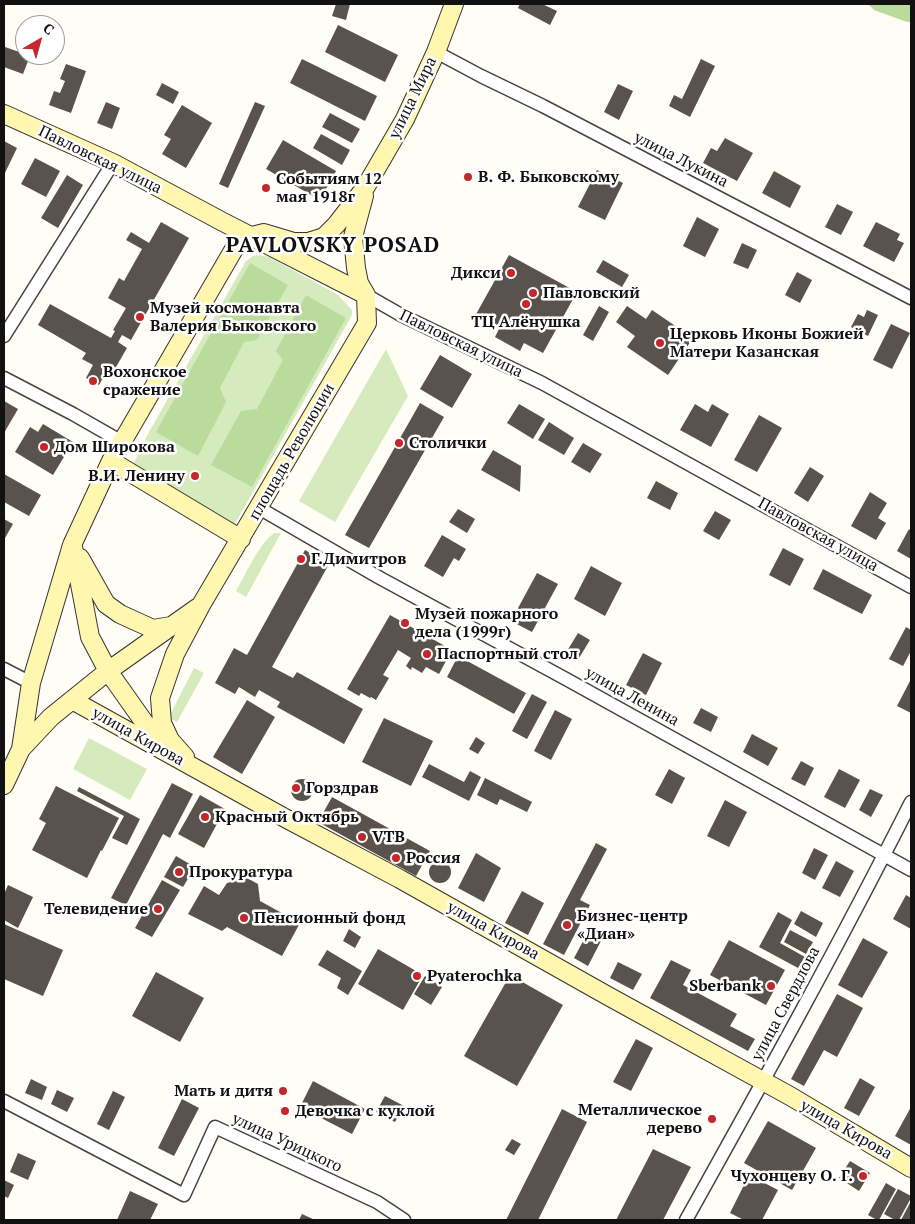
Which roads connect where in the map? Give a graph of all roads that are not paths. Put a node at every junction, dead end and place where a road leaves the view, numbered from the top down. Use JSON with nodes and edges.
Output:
{"nodes":[{"id":1,"x":454,"y":4,"type":"edge"},
{"id":2,"x":436,"y":52,"type":"junction"},
{"id":3,"x":4,"y":114,"type":"edge"},
{"id":4,"x":113,"y":163,"type":"junction"},
{"id":5,"x":366,"y":188,"type":"junction"},
{"id":6,"x":252,"y":236,"type":"junction"},
{"id":7,"x":366,"y":295,"type":"junction"},
{"id":8,"x":911,"y":298,"type":"edge"},
{"id":9,"x":4,"y":336,"type":"edge"},
{"id":10,"x":4,"y":378,"type":"edge"},
{"id":11,"x":122,"y":442,"type":"junction"},
{"id":12,"x":111,"y":461,"type":"junction"},
{"id":13,"x":259,"y":508,"type":"junction"},
{"id":14,"x":241,"y":539,"type":"junction"},
{"id":15,"x":72,"y":545,"type":"junction"},
{"id":16,"x":911,"y":586,"type":"edge"},
{"id":17,"x":201,"y":605,"type":"junction"},
{"id":18,"x":171,"y":626,"type":"junction"},
{"id":19,"x":4,"y":669,"type":"edge"},
{"id":20,"x":108,"y":671,"type":"junction"},
{"id":21,"x":31,"y":683,"type":"junction"},
{"id":22,"x":72,"y":700,"type":"junction"},
{"id":23,"x":20,"y":749,"type":"junction"},
{"id":24,"x":164,"y":750,"type":"junction"},
{"id":25,"x":195,"y":768,"type":"junction"},
{"id":26,"x":4,"y":785,"type":"edge"},
{"id":27,"x":911,"y":802,"type":"edge"},
{"id":28,"x":884,"y":855,"type":"junction"},
{"id":29,"x":911,"y":870,"type":"edge"},
{"id":30,"x":763,"y":1082,"type":"junction"},
{"id":31,"x":4,"y":1101,"type":"edge"},
{"id":32,"x":911,"y":1168,"type":"edge"},
{"id":33,"x":404,"y":1220,"type":"edge"},
{"id":34,"x":686,"y":1220,"type":"edge"}],
"edges":[{"from":1,"to":2,"type":"street","name":"улица Мира"},
{"from":2,"to":5,"type":"street","name":"улица Мира"},
{"from":2,"to":8,"type":"street","name":"улица Лукина"},
{"from":3,"to":4,"type":"street","name":"Павловская улица"},
{"from":4,"to":6,"type":"street","name":"Павловская улица"},
{"from":4,"to":9,"type":"street"},
{"from":5,"to":6,"type":"street"},
{"from":5,"to":7,"type":"street","name":"площадь Революции"},
{"from":6,"to":7,"type":"street","name":"Павловская улица"},
{"from":6,"to":11,"type":"street"},
{"from":7,"to":13,"type":"street","name":"площадь Революции"},
{"from":7,"to":16,"type":"street","name":"Павловская улица"},
{"from":10,"to":11,"type":"street"},
{"from":11,"to":12,"type":"street"},
{"from":12,"to":14,"type":"street"},
{"from":12,"to":15,"type":"street"},
{"from":13,"to":14,"type":"street","name":"площадь Революции"},
{"from":13,"to":28,"type":"street","name":"улица Ленина"},
{"from":14,"to":17,"type":"street","name":"площадь Революции"},
{"from":15,"to":18,"type":"street"},
{"from":15,"to":20,"type":"street"},
{"from":15,"to":21,"type":"street"},
{"from":17,"to":18,"type":"street","name":"площадь Революции"},
{"from":17,"to":25,"type":"street","name":"площадь Революции"},
{"from":18,"to":20,"type":"street","name":"площадь Революции"},
{"from":19,"to":21,"type":"street"},
{"from":20,"to":22,"type":"street","name":"площадь Революции"},
{"from":20,"to":24,"type":"street"},
{"from":21,"to":23,"type":"street"},
{"from":22,"to":23,"type":"street","name":"площадь Революции"},
{"from":22,"to":24,"type":"street","name":"улица Кирова"},
{"from":23,"to":26,"type":"street"},
{"from":24,"to":25,"type":"street","name":"улица Кирова"},
{"from":25,"to":30,"type":"street","name":"улица Кирова"},
{"from":27,"to":28,"type":"street","name":"улица Свердлова"},
{"from":28,"to":29,"type":"street","name":"улица Ленина"},
{"from":28,"to":30,"type":"street","name":"улица Свердлова"},
{"from":30,"to":32,"type":"street","name":"улица Кирова"},
{"from":30,"to":34,"type":"street","name":"улица Свердлова"},
{"from":31,"to":33,"type":"street","name":"улица Урицкого"}]}
